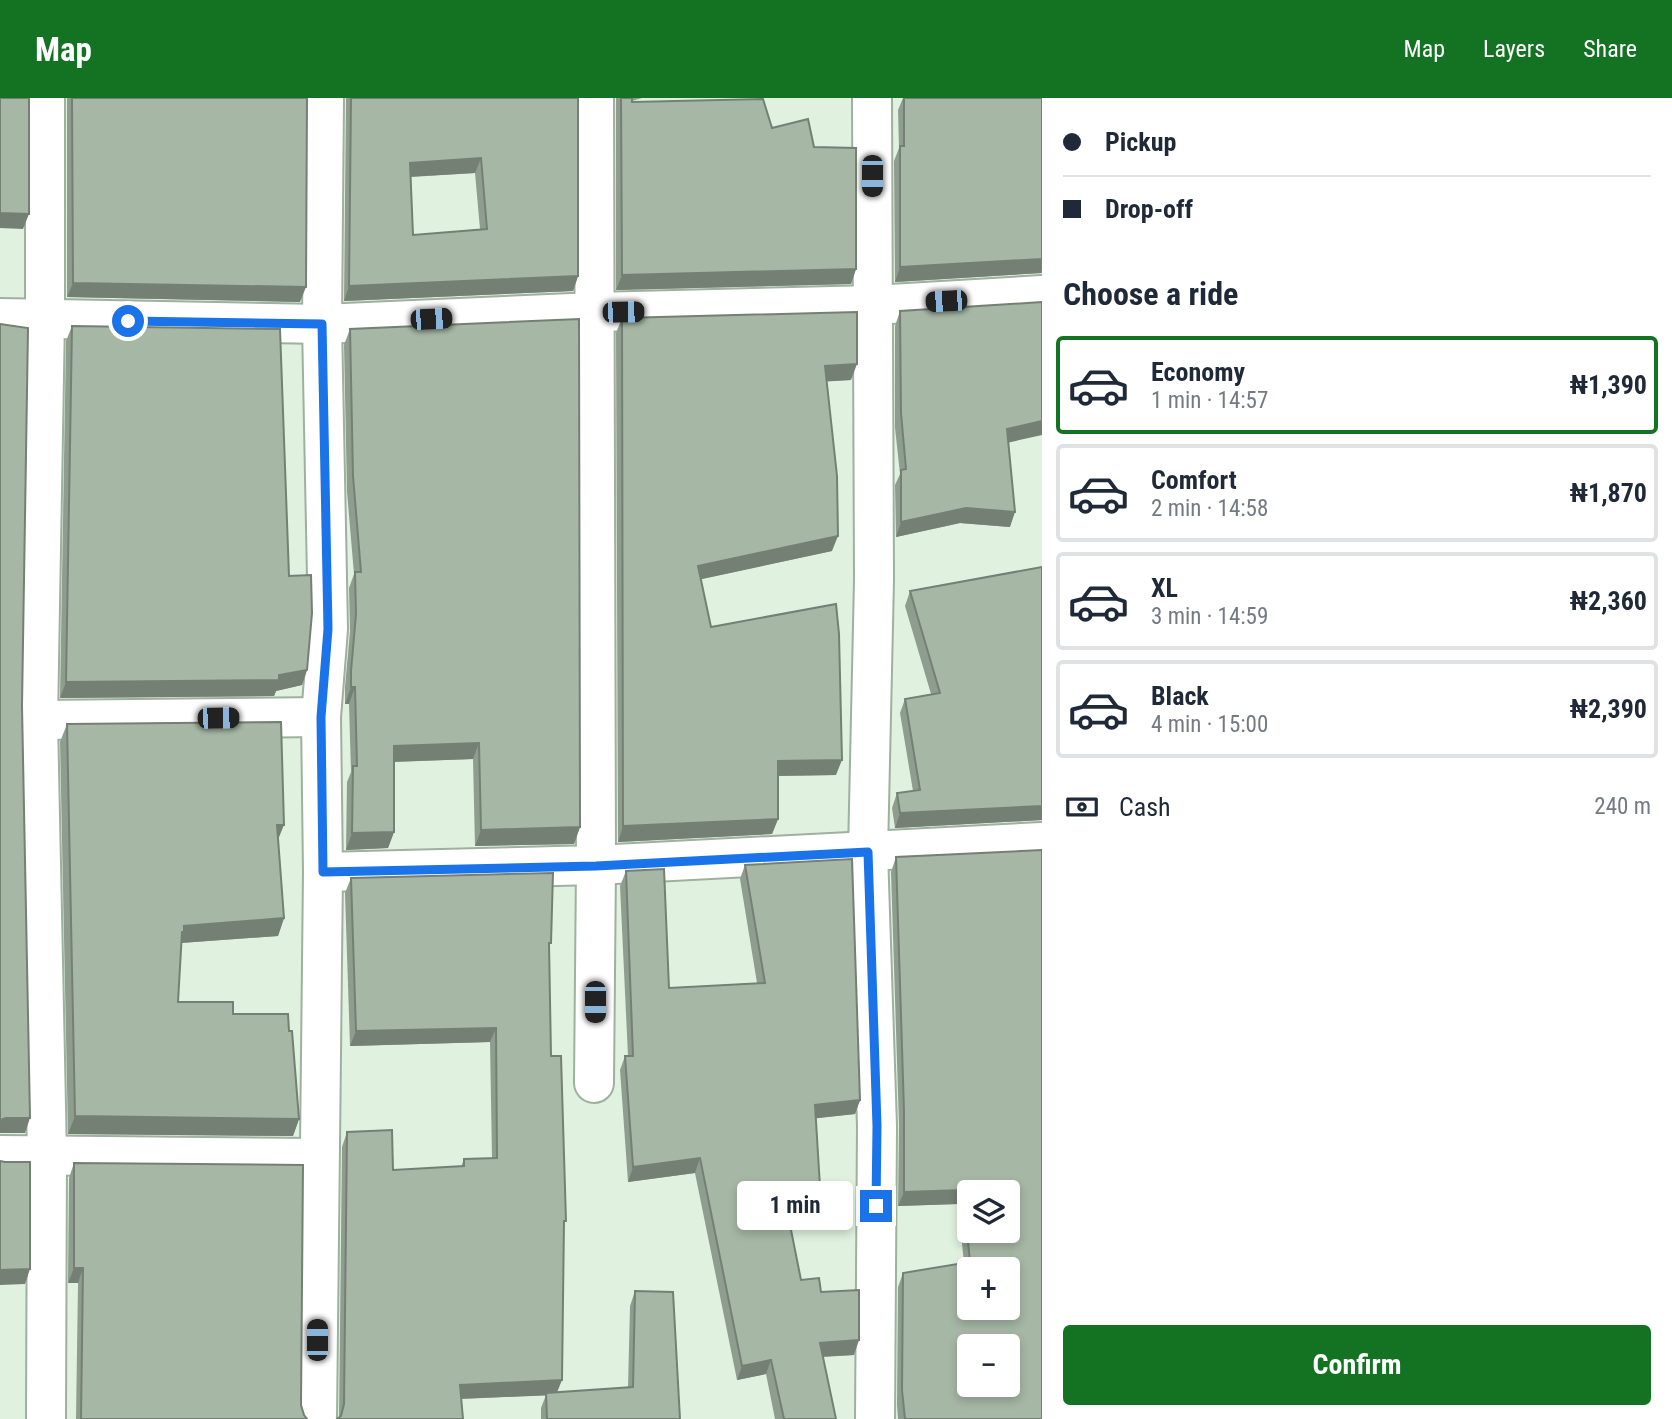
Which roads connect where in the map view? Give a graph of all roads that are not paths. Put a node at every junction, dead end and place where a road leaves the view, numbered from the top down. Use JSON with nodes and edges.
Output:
{"nodes":[{"id":1,"x":45,"y":98,"type":"edge"},
{"id":2,"x":324,"y":98,"type":"edge"},
{"id":3,"x":594,"y":98,"type":"edge"},
{"id":4,"x":872,"y":98,"type":"edge"},
{"id":5,"x":1042,"y":295,"type":"edge"},
{"id":6,"x":873,"y":305,"type":"junction"},
{"id":7,"x":595,"y":312,"type":"junction"},
{"id":8,"x":0,"y":318,"type":"edge"},
{"id":9,"x":45,"y":319,"type":"junction"},
{"id":10,"x":322,"y":324,"type":"junction"},
{"id":11,"x":321,"y":717,"type":"junction"},
{"id":12,"x":38,"y":720,"type":"junction"},
{"id":13,"x":1042,"y":842,"type":"edge"},
{"id":14,"x":868,"y":852,"type":"junction"},
{"id":15,"x":596,"y":866,"type":"junction"},
{"id":16,"x":323,"y":872,"type":"junction"},
{"id":17,"x":594,"y":1083,"type":"dead end"},
{"id":18,"x":47,"y":1154,"type":"junction"},
{"id":19,"x":0,"y":1155,"type":"edge"},
{"id":20,"x":318,"y":1158,"type":"junction"},
{"id":21,"x":46,"y":1419,"type":"edge"},
{"id":22,"x":317,"y":1419,"type":"edge"},
{"id":23,"x":875,"y":1419,"type":"edge"}],
"edges":[{"from":1,"to":9,"type":"street"},
{"from":2,"to":10,"type":"street"},
{"from":3,"to":7,"type":"street"},
{"from":4,"to":6,"type":"street"},
{"from":5,"to":6,"type":"street"},
{"from":6,"to":7,"type":"street"},
{"from":6,"to":14,"type":"street"},
{"from":7,"to":10,"type":"street"},
{"from":7,"to":15,"type":"street"},
{"from":8,"to":9,"type":"street"},
{"from":9,"to":10,"type":"street"},
{"from":9,"to":12,"type":"street"},
{"from":10,"to":11,"type":"street"},
{"from":11,"to":12,"type":"street"},
{"from":11,"to":16,"type":"street"},
{"from":12,"to":18,"type":"street"},
{"from":13,"to":14,"type":"street"},
{"from":14,"to":15,"type":"street"},
{"from":14,"to":23,"type":"street"},
{"from":15,"to":16,"type":"street"},
{"from":15,"to":17,"type":"street"},
{"from":16,"to":20,"type":"street"},
{"from":18,"to":19,"type":"street"},
{"from":18,"to":20,"type":"street"},
{"from":18,"to":21,"type":"street"},
{"from":20,"to":22,"type":"street"}]}
